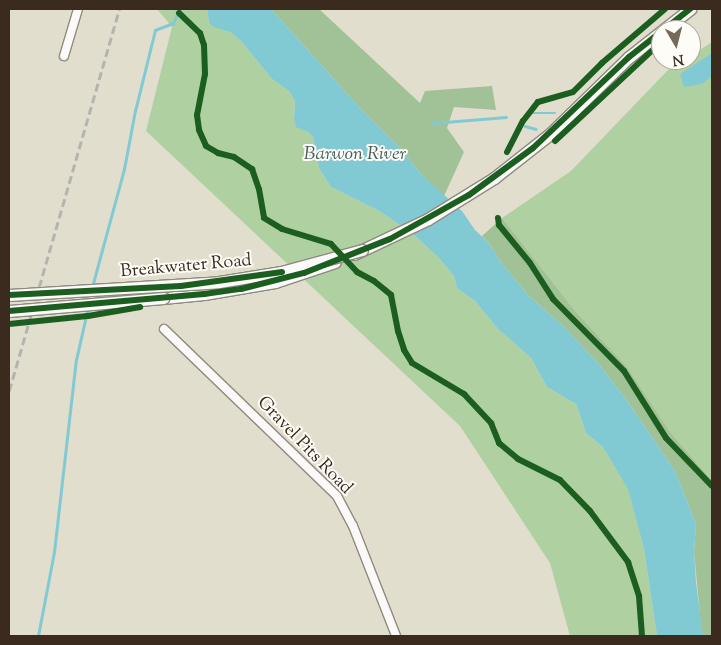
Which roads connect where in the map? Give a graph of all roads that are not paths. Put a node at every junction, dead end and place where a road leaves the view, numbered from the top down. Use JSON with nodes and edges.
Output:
{"nodes":[{"id":1,"x":78,"y":9,"type":"edge"},
{"id":2,"x":690,"y":9,"type":"edge"},
{"id":3,"x":64,"y":56,"type":"dead end"},
{"id":4,"x":362,"y":250,"type":"junction"},
{"id":5,"x":9,"y":295,"type":"edge"},
{"id":6,"x":9,"y":311,"type":"edge"},
{"id":7,"x":164,"y":329,"type":"dead end"},
{"id":8,"x":396,"y":636,"type":"edge"}],
"edges":[{"from":1,"to":3,"type":"street"},
{"from":2,"to":4,"type":"main road","name":"Breakwater Road"},
{"from":4,"to":5,"type":"main road","name":"Breakwater Road","bridge":true},
{"from":4,"to":6,"type":"main road","name":"Breakwater Road","bridge":true},
{"from":7,"to":8,"type":"street","name":"Gravel Pits Road"}]}
